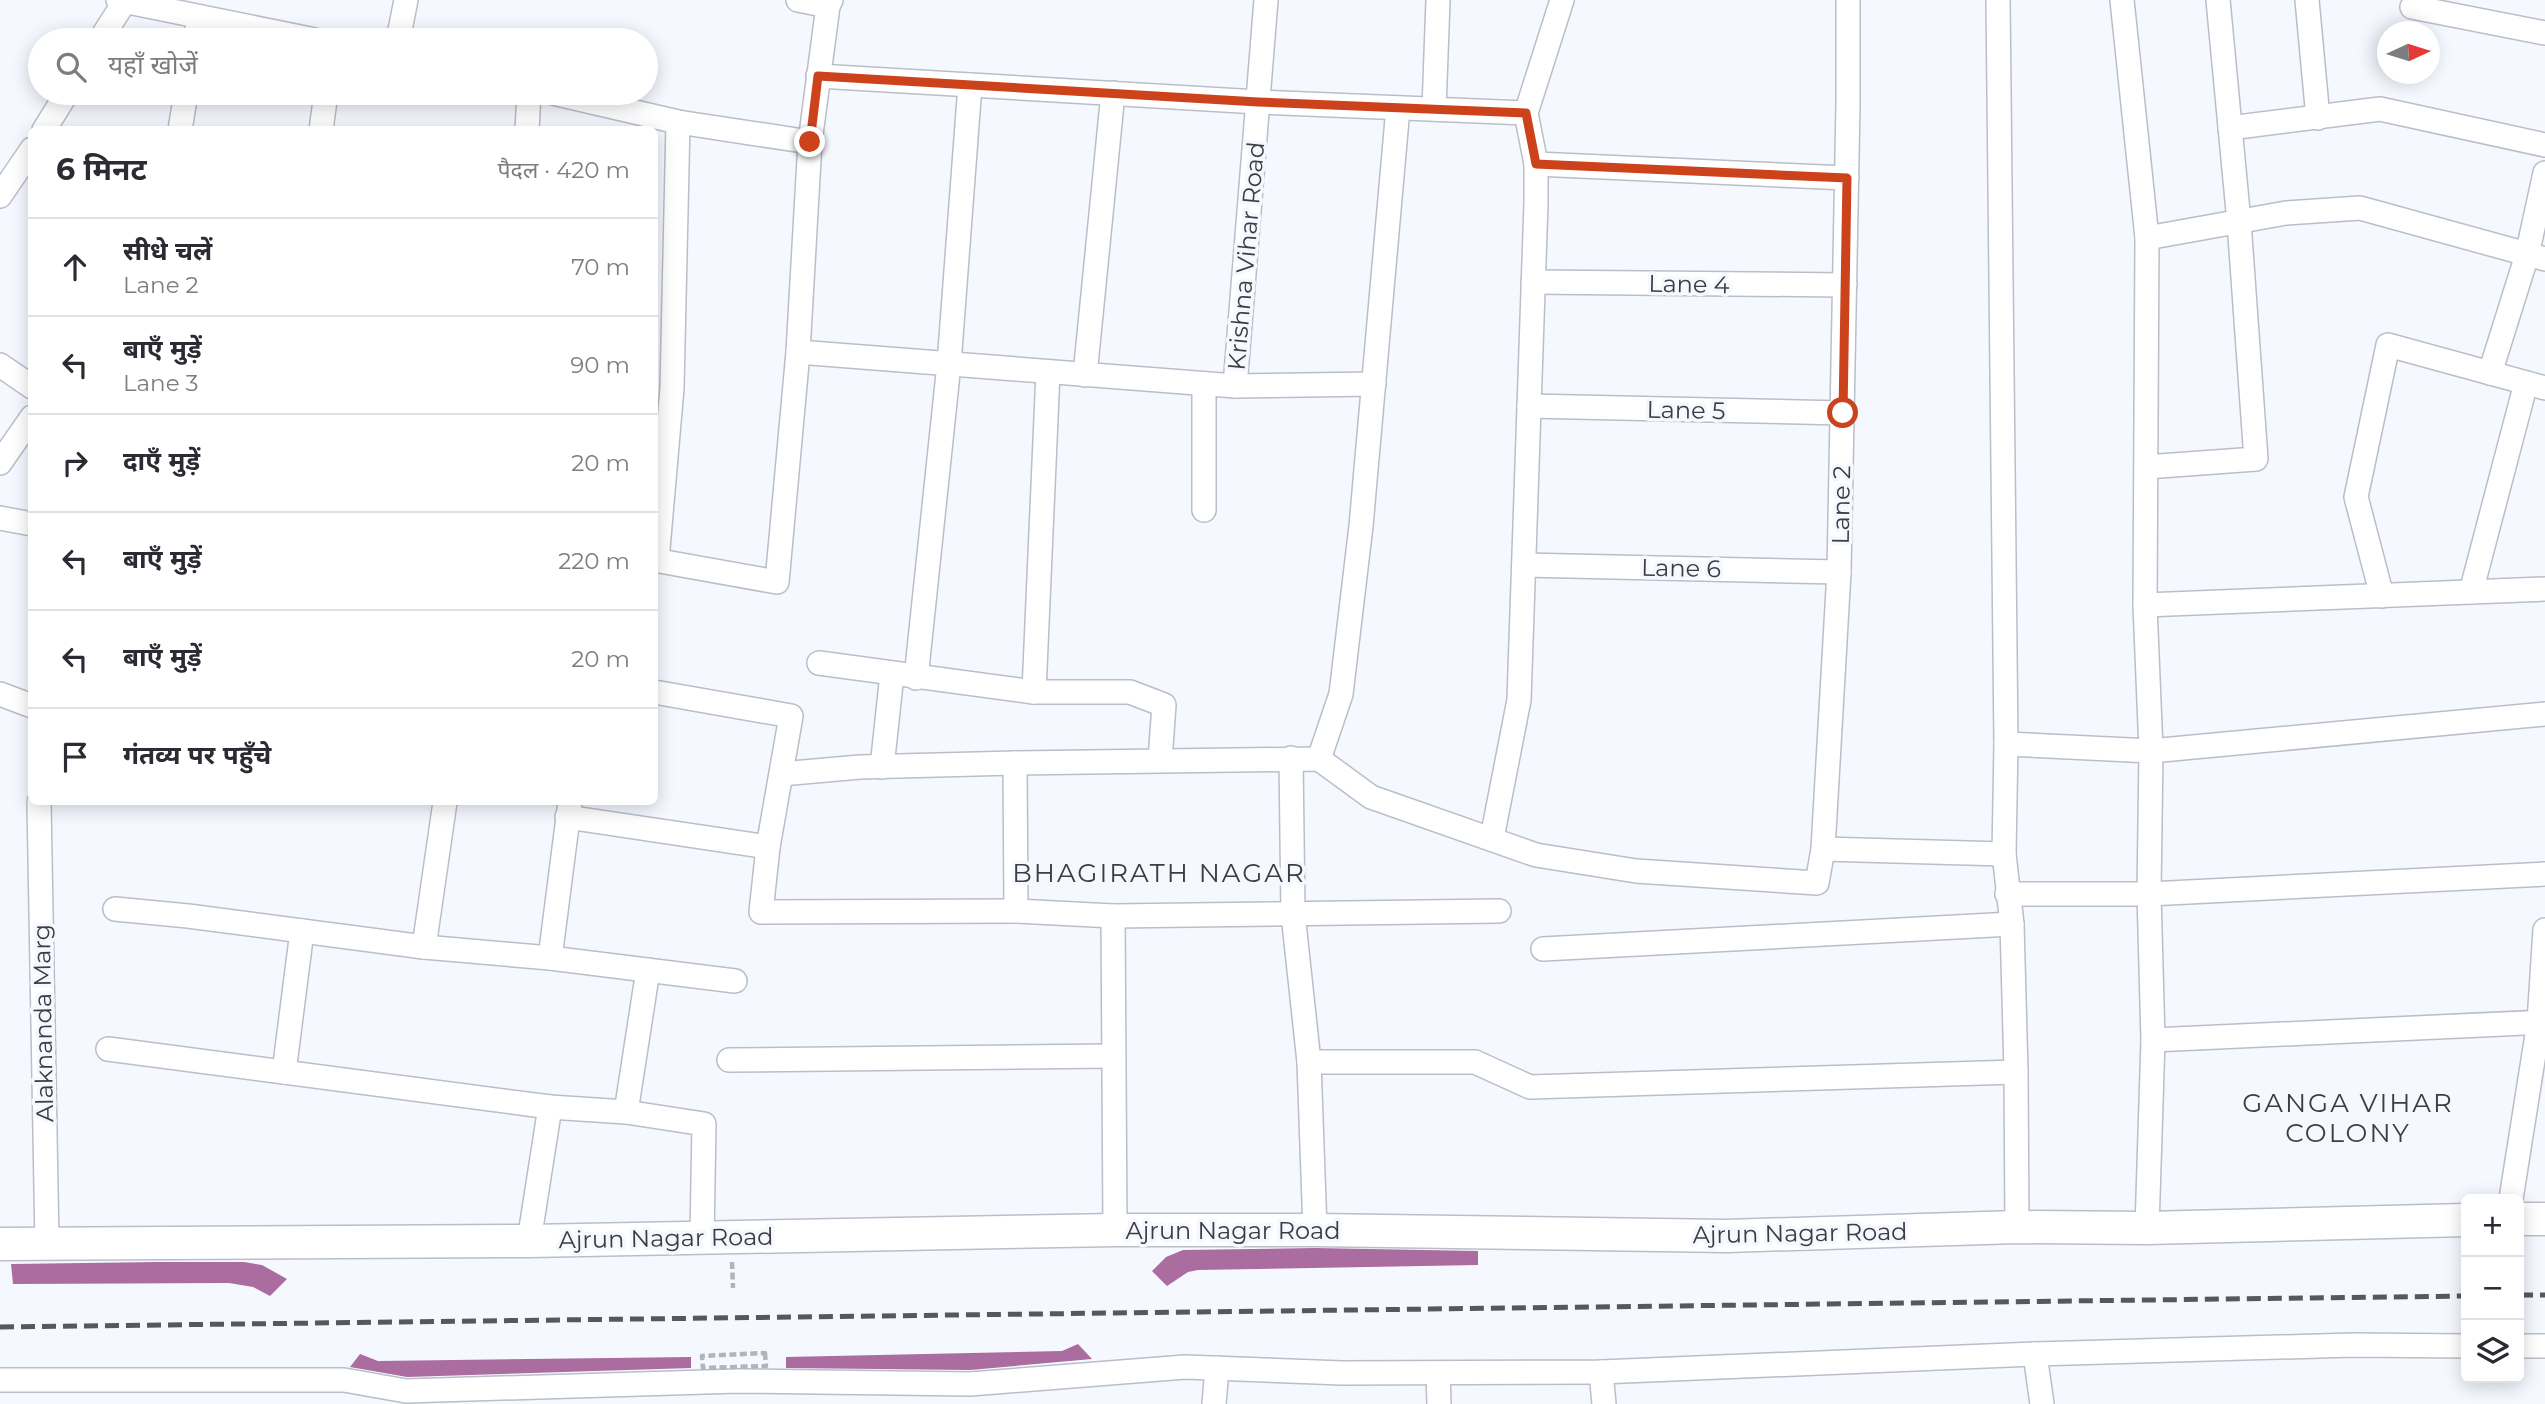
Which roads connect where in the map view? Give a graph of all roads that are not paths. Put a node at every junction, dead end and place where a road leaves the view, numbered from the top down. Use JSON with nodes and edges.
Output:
{"nodes":[{"id":1,"x":406,"y":0,"type":"edge"},
{"id":2,"x":797,"y":0,"type":"edge"},
{"id":3,"x":1266,"y":0,"type":"edge"},
{"id":4,"x":1438,"y":0,"type":"edge"},
{"id":5,"x":1562,"y":0,"type":"edge"},
{"id":6,"x":1847,"y":0,"type":"edge"},
{"id":7,"x":1998,"y":0,"type":"edge"},
{"id":8,"x":2122,"y":0,"type":"edge"},
{"id":9,"x":2218,"y":0,"type":"edge"},
{"id":10,"x":2307,"y":0,"type":"edge"},
{"id":11,"x":121,"y":1,"type":"edge"},
{"id":12,"x":829,"y":3,"type":"edge"},
{"id":13,"x":2412,"y":7,"type":"dead end"},
{"id":14,"x":106,"y":28,"type":"edge"},
{"id":15,"x":194,"y":28,"type":"edge"},
{"id":16,"x":400,"y":28,"type":"edge"},
{"id":17,"x":2545,"y":33,"type":"edge"},
{"id":18,"x":818,"y":76,"type":"junction"},
{"id":19,"x":970,"y":85,"type":"junction"},
{"id":20,"x":1113,"y":93,"type":"junction"},
{"id":21,"x":1258,"y":102,"type":"junction"},
{"id":22,"x":60,"y":105,"type":"edge"},
{"id":23,"x":184,"y":105,"type":"edge"},
{"id":24,"x":324,"y":105,"type":"edge"},
{"id":25,"x":528,"y":105,"type":"edge"},
{"id":26,"x":605,"y":105,"type":"edge"},
{"id":27,"x":1398,"y":107,"type":"junction"},
{"id":28,"x":1434,"y":109,"type":"junction"},
{"id":29,"x":1526,"y":113,"type":"junction"},
{"id":30,"x":2318,"y":118,"type":"junction"},
{"id":31,"x":678,"y":122,"type":"junction"},
{"id":32,"x":46,"y":126,"type":"edge"},
{"id":33,"x":181,"y":126,"type":"edge"},
{"id":34,"x":322,"y":126,"type":"edge"},
{"id":35,"x":527,"y":126,"type":"edge"},
{"id":36,"x":2230,"y":128,"type":"junction"},
{"id":37,"x":810,"y":142,"type":"junction"},
{"id":38,"x":2545,"y":145,"type":"edge"},
{"id":39,"x":1536,"y":164,"type":"junction"},
{"id":40,"x":2545,"y":173,"type":"edge"},
{"id":41,"x":1847,"y":178,"type":"junction"},
{"id":42,"x":24,"y":180,"type":"edge"},
{"id":43,"x":0,"y":196,"type":"edge"},
{"id":44,"x":2239,"y":222,"type":"junction"},
{"id":45,"x":2147,"y":238,"type":"junction"},
{"id":46,"x":2536,"y":257,"type":"edge"},
{"id":47,"x":1533,"y":282,"type":"junction"},
{"id":48,"x":1845,"y":285,"type":"junction"},
{"id":49,"x":798,"y":352,"type":"junction"},
{"id":50,"x":949,"y":364,"type":"junction"},
{"id":51,"x":0,"y":365,"type":"edge"},
{"id":52,"x":1048,"y":372,"type":"junction"},
{"id":53,"x":2490,"y":373,"type":"junction"},
{"id":54,"x":1085,"y":374,"type":"junction"},
{"id":55,"x":28,"y":384,"type":"edge"},
{"id":56,"x":1204,"y":384,"type":"junction"},
{"id":57,"x":1374,"y":384,"type":"junction"},
{"id":58,"x":1235,"y":386,"type":"junction"},
{"id":59,"x":2535,"y":386,"type":"edge"},
{"id":60,"x":663,"y":387,"type":"edge"},
{"id":61,"x":1529,"y":406,"type":"junction"},
{"id":62,"x":1843,"y":413,"type":"junction"},
{"id":63,"x":28,"y":423,"type":"edge"},
{"id":64,"x":0,"y":463,"type":"edge"},
{"id":65,"x":2146,"y":467,"type":"junction"},
{"id":66,"x":1203,"y":510,"type":"dead end"},
{"id":67,"x":658,"y":511,"type":"edge"},
{"id":68,"x":0,"y":518,"type":"edge"},
{"id":69,"x":28,"y":523,"type":"edge"},
{"id":70,"x":658,"y":560,"type":"edge"},
{"id":71,"x":1524,"y":565,"type":"junction"},
{"id":72,"x":1839,"y":572,"type":"junction"},
{"id":73,"x":2545,"y":589,"type":"edge"},
{"id":74,"x":2472,"y":592,"type":"junction"},
{"id":75,"x":2382,"y":596,"type":"junction"},
{"id":76,"x":2146,"y":605,"type":"junction"},
{"id":77,"x":819,"y":663,"type":"dead end"},
{"id":78,"x":892,"y":674,"type":"junction"},
{"id":79,"x":916,"y":678,"type":"junction"},
{"id":80,"x":1034,"y":692,"type":"junction"},
{"id":81,"x":658,"y":693,"type":"edge"},
{"id":82,"x":0,"y":694,"type":"edge"},
{"id":83,"x":28,"y":704,"type":"edge"},
{"id":84,"x":2545,"y":714,"type":"edge"},
{"id":85,"x":2006,"y":744,"type":"junction"},
{"id":86,"x":2151,"y":751,"type":"junction"},
{"id":87,"x":1291,"y":758,"type":"junction"},
{"id":88,"x":1319,"y":759,"type":"junction"},
{"id":89,"x":1160,"y":760,"type":"junction"},
{"id":90,"x":1015,"y":762,"type":"junction"},
{"id":91,"x":883,"y":766,"type":"junction"},
{"id":92,"x":781,"y":774,"type":"junction"},
{"id":93,"x":39,"y":805,"type":"edge"},
{"id":94,"x":445,"y":805,"type":"edge"},
{"id":95,"x":569,"y":809,"type":"edge"},
{"id":96,"x":1492,"y":838,"type":"junction"},
{"id":97,"x":768,"y":847,"type":"junction"},
{"id":98,"x":1823,"y":849,"type":"junction"},
{"id":99,"x":2004,"y":854,"type":"junction"},
{"id":100,"x":2545,"y":874,"type":"edge"},
{"id":101,"x":2007,"y":894,"type":"junction"},
{"id":102,"x":2148,"y":894,"type":"junction"},
{"id":103,"x":115,"y":909,"type":"dead end"},
{"id":104,"x":1016,"y":911,"type":"junction"},
{"id":105,"x":1499,"y":911,"type":"dead end"},
{"id":106,"x":1293,"y":914,"type":"junction"},
{"id":107,"x":1113,"y":916,"type":"junction"},
{"id":108,"x":2012,"y":924,"type":"junction"},
{"id":109,"x":2545,"y":930,"type":"edge"},
{"id":110,"x":302,"y":931,"type":"junction"},
{"id":111,"x":424,"y":947,"type":"junction"},
{"id":112,"x":1543,"y":948,"type":"dead end"},
{"id":113,"x":550,"y":958,"type":"junction"},
{"id":114,"x":648,"y":970,"type":"junction"},
{"id":115,"x":735,"y":981,"type":"dead end"},
{"id":116,"x":2542,"y":1022,"type":"edge"},
{"id":117,"x":2152,"y":1040,"type":"junction"},
{"id":118,"x":108,"y":1049,"type":"dead end"},
{"id":119,"x":1113,"y":1056,"type":"junction"},
{"id":120,"x":729,"y":1060,"type":"dead end"},
{"id":121,"x":1309,"y":1062,"type":"junction"},
{"id":122,"x":284,"y":1072,"type":"junction"},
{"id":123,"x":2016,"y":1072,"type":"junction"},
{"id":124,"x":550,"y":1107,"type":"junction"},
{"id":125,"x":626,"y":1112,"type":"junction"},
{"id":126,"x":2512,"y":1194,"type":"edge"},
{"id":127,"x":2524,"y":1219,"type":"edge"},
{"id":128,"x":2545,"y":1219,"type":"edge"},
{"id":129,"x":2461,"y":1220,"type":"edge"},
{"id":130,"x":2017,"y":1227,"type":"junction"},
{"id":131,"x":2147,"y":1228,"type":"junction"},
{"id":132,"x":1115,"y":1230,"type":"junction"},
{"id":133,"x":1315,"y":1230,"type":"junction"},
{"id":134,"x":702,"y":1237,"type":"junction"},
{"id":135,"x":528,"y":1241,"type":"junction"},
{"id":136,"x":0,"y":1244,"type":"edge"},
{"id":137,"x":47,"y":1244,"type":"junction"},
{"id":138,"x":2461,"y":1346,"type":"edge"},
{"id":139,"x":2524,"y":1346,"type":"edge"},
{"id":140,"x":2545,"y":1346,"type":"edge"},
{"id":141,"x":2035,"y":1354,"type":"junction"},
{"id":142,"x":1217,"y":1368,"type":"junction"},
{"id":143,"x":1601,"y":1372,"type":"junction"},
{"id":144,"x":1438,"y":1373,"type":"junction"},
{"id":145,"x":0,"y":1380,"type":"edge"},
{"id":146,"x":737,"y":1393,"type":"edge"},
{"id":147,"x":563,"y":1395,"type":"edge"},
{"id":148,"x":405,"y":1397,"type":"edge"},
{"id":149,"x":1214,"y":1404,"type":"edge"},
{"id":150,"x":1439,"y":1404,"type":"edge"},
{"id":151,"x":1604,"y":1404,"type":"edge"},
{"id":152,"x":2042,"y":1404,"type":"edge"}],
"edges":[{"from":1,"to":16,"type":"street"},
{"from":2,"to":12,"type":"street"},
{"from":3,"to":21,"type":"street","name":"Krishna Vihar Road"},
{"from":4,"to":28,"type":"street"},
{"from":5,"to":29,"type":"street"},
{"from":6,"to":41,"type":"street","name":"Lane 2"},
{"from":7,"to":85,"type":"street"},
{"from":8,"to":45,"type":"street"},
{"from":9,"to":36,"type":"street"},
{"from":10,"to":30,"type":"street"},
{"from":11,"to":14,"type":"street"},
{"from":11,"to":15,"type":"street"},
{"from":12,"to":18,"type":"street"},
{"from":13,"to":17,"type":"street"},
{"from":18,"to":19,"type":"street"},
{"from":18,"to":37,"type":"street"},
{"from":19,"to":20,"type":"street"},
{"from":19,"to":50,"type":"street"},
{"from":20,"to":21,"type":"street"},
{"from":20,"to":54,"type":"street"},
{"from":21,"to":27,"type":"street"},
{"from":21,"to":58,"type":"street","name":"Krishna Vihar Road"},
{"from":22,"to":32,"type":"street"},
{"from":23,"to":33,"type":"street"},
{"from":24,"to":34,"type":"street"},
{"from":25,"to":35,"type":"street"},
{"from":26,"to":31,"type":"street"},
{"from":27,"to":28,"type":"street"},
{"from":27,"to":57,"type":"street"},
{"from":28,"to":29,"type":"street"},
{"from":29,"to":39,"type":"street"},
{"from":30,"to":36,"type":"street"},
{"from":30,"to":38,"type":"street"},
{"from":31,"to":37,"type":"street"},
{"from":31,"to":60,"type":"street"},
{"from":36,"to":44,"type":"street"},
{"from":37,"to":49,"type":"street"},
{"from":39,"to":41,"type":"street"},
{"from":39,"to":47,"type":"street"},
{"from":40,"to":46,"type":"street"},
{"from":41,"to":48,"type":"street","name":"Lane 2"},
{"from":42,"to":43,"type":"street"},
{"from":44,"to":45,"type":"street"},
{"from":44,"to":46,"type":"street"},
{"from":44,"to":65,"type":"street"},
{"from":45,"to":65,"type":"street"},
{"from":46,"to":53,"type":"street"},
{"from":47,"to":48,"type":"street","name":"Lane 4"},
{"from":47,"to":61,"type":"street"},
{"from":48,"to":62,"type":"street","name":"Lane 2"},
{"from":49,"to":50,"type":"street"},
{"from":49,"to":70,"type":"street"},
{"from":50,"to":52,"type":"street"},
{"from":50,"to":79,"type":"street"},
{"from":51,"to":55,"type":"street"},
{"from":52,"to":54,"type":"street"},
{"from":52,"to":80,"type":"street"},
{"from":53,"to":59,"type":"street"},
{"from":53,"to":75,"type":"street"},
{"from":54,"to":56,"type":"street"},
{"from":56,"to":58,"type":"street"},
{"from":56,"to":66,"type":"street"},
{"from":57,"to":58,"type":"street"},
{"from":57,"to":88,"type":"street"},
{"from":59,"to":74,"type":"street"},
{"from":60,"to":67,"type":"street"},
{"from":61,"to":62,"type":"street","name":"Lane 5"},
{"from":61,"to":71,"type":"street"},
{"from":62,"to":72,"type":"street","name":"Lane 2"},
{"from":63,"to":64,"type":"street"},
{"from":65,"to":76,"type":"street"},
{"from":68,"to":69,"type":"street"},
{"from":71,"to":72,"type":"street","name":"Lane 6"},
{"from":71,"to":96,"type":"street"},
{"from":72,"to":98,"type":"street","name":"Lane 2"},
{"from":73,"to":74,"type":"street"},
{"from":74,"to":75,"type":"street"},
{"from":75,"to":76,"type":"street"},
{"from":76,"to":86,"type":"street"},
{"from":77,"to":78,"type":"street"},
{"from":78,"to":79,"type":"street"},
{"from":78,"to":91,"type":"street"},
{"from":79,"to":80,"type":"street"},
{"from":80,"to":89,"type":"street"},
{"from":81,"to":92,"type":"street"},
{"from":82,"to":83,"type":"street"},
{"from":84,"to":86,"type":"street"},
{"from":85,"to":86,"type":"street"},
{"from":85,"to":99,"type":"street"},
{"from":86,"to":102,"type":"street"},
{"from":87,"to":88,"type":"street"},
{"from":87,"to":89,"type":"street"},
{"from":87,"to":106,"type":"street"},
{"from":88,"to":96,"type":"street"},
{"from":89,"to":90,"type":"street"},
{"from":90,"to":91,"type":"street"},
{"from":90,"to":104,"type":"street"},
{"from":91,"to":92,"type":"street"},
{"from":92,"to":97,"type":"street"},
{"from":93,"to":137,"type":"street","name":"Alaknanda Marg"},
{"from":94,"to":111,"type":"street"},
{"from":95,"to":97,"type":"street"},
{"from":95,"to":113,"type":"street"},
{"from":96,"to":98,"type":"street","name":"Lane 2"},
{"from":97,"to":104,"type":"street"},
{"from":98,"to":99,"type":"street"},
{"from":99,"to":101,"type":"street"},
{"from":100,"to":102,"type":"street"},
{"from":101,"to":102,"type":"street"},
{"from":101,"to":108,"type":"street"},
{"from":102,"to":117,"type":"street"},
{"from":103,"to":110,"type":"street"},
{"from":104,"to":107,"type":"street"},
{"from":105,"to":106,"type":"street"},
{"from":106,"to":107,"type":"street"},
{"from":106,"to":121,"type":"street"},
{"from":107,"to":119,"type":"street"},
{"from":108,"to":112,"type":"street"},
{"from":108,"to":123,"type":"street"},
{"from":109,"to":116,"type":"street"},
{"from":110,"to":111,"type":"street"},
{"from":110,"to":122,"type":"street"},
{"from":111,"to":113,"type":"street"},
{"from":113,"to":114,"type":"street"},
{"from":114,"to":115,"type":"street"},
{"from":114,"to":125,"type":"street"},
{"from":116,"to":117,"type":"street"},
{"from":116,"to":126,"type":"street"},
{"from":117,"to":131,"type":"street"},
{"from":118,"to":122,"type":"street"},
{"from":119,"to":120,"type":"street"},
{"from":119,"to":132,"type":"street"},
{"from":121,"to":123,"type":"street"},
{"from":121,"to":133,"type":"street"},
{"from":122,"to":124,"type":"street"},
{"from":123,"to":130,"type":"street"},
{"from":124,"to":125,"type":"street"},
{"from":124,"to":135,"type":"street"},
{"from":125,"to":134,"type":"street"},
{"from":127,"to":128,"type":"street"},
{"from":129,"to":131,"type":"street","name":"Ajrun Nagar Road"},
{"from":130,"to":131,"type":"street","name":"Ajrun Nagar Road"},
{"from":130,"to":133,"type":"street","name":"Ajrun Nagar Road"},
{"from":132,"to":133,"type":"street","name":"Ajrun Nagar Road"},
{"from":132,"to":134,"type":"street","name":"Ajrun Nagar Road"},
{"from":134,"to":135,"type":"street","name":"Ajrun Nagar Road"},
{"from":135,"to":137,"type":"street","name":"Ajrun Nagar Road"},
{"from":136,"to":137,"type":"street","name":"Ajrun Nagar Road"},
{"from":138,"to":141,"type":"street"},
{"from":139,"to":140,"type":"street"},
{"from":141,"to":143,"type":"street"},
{"from":141,"to":152,"type":"street"},
{"from":142,"to":144,"type":"street"},
{"from":142,"to":146,"type":"street"},
{"from":142,"to":149,"type":"street"},
{"from":143,"to":144,"type":"street"},
{"from":143,"to":151,"type":"street"},
{"from":144,"to":150,"type":"street"},
{"from":145,"to":148,"type":"street"},
{"from":146,"to":147,"type":"street"},
{"from":147,"to":148,"type":"street"}]}
